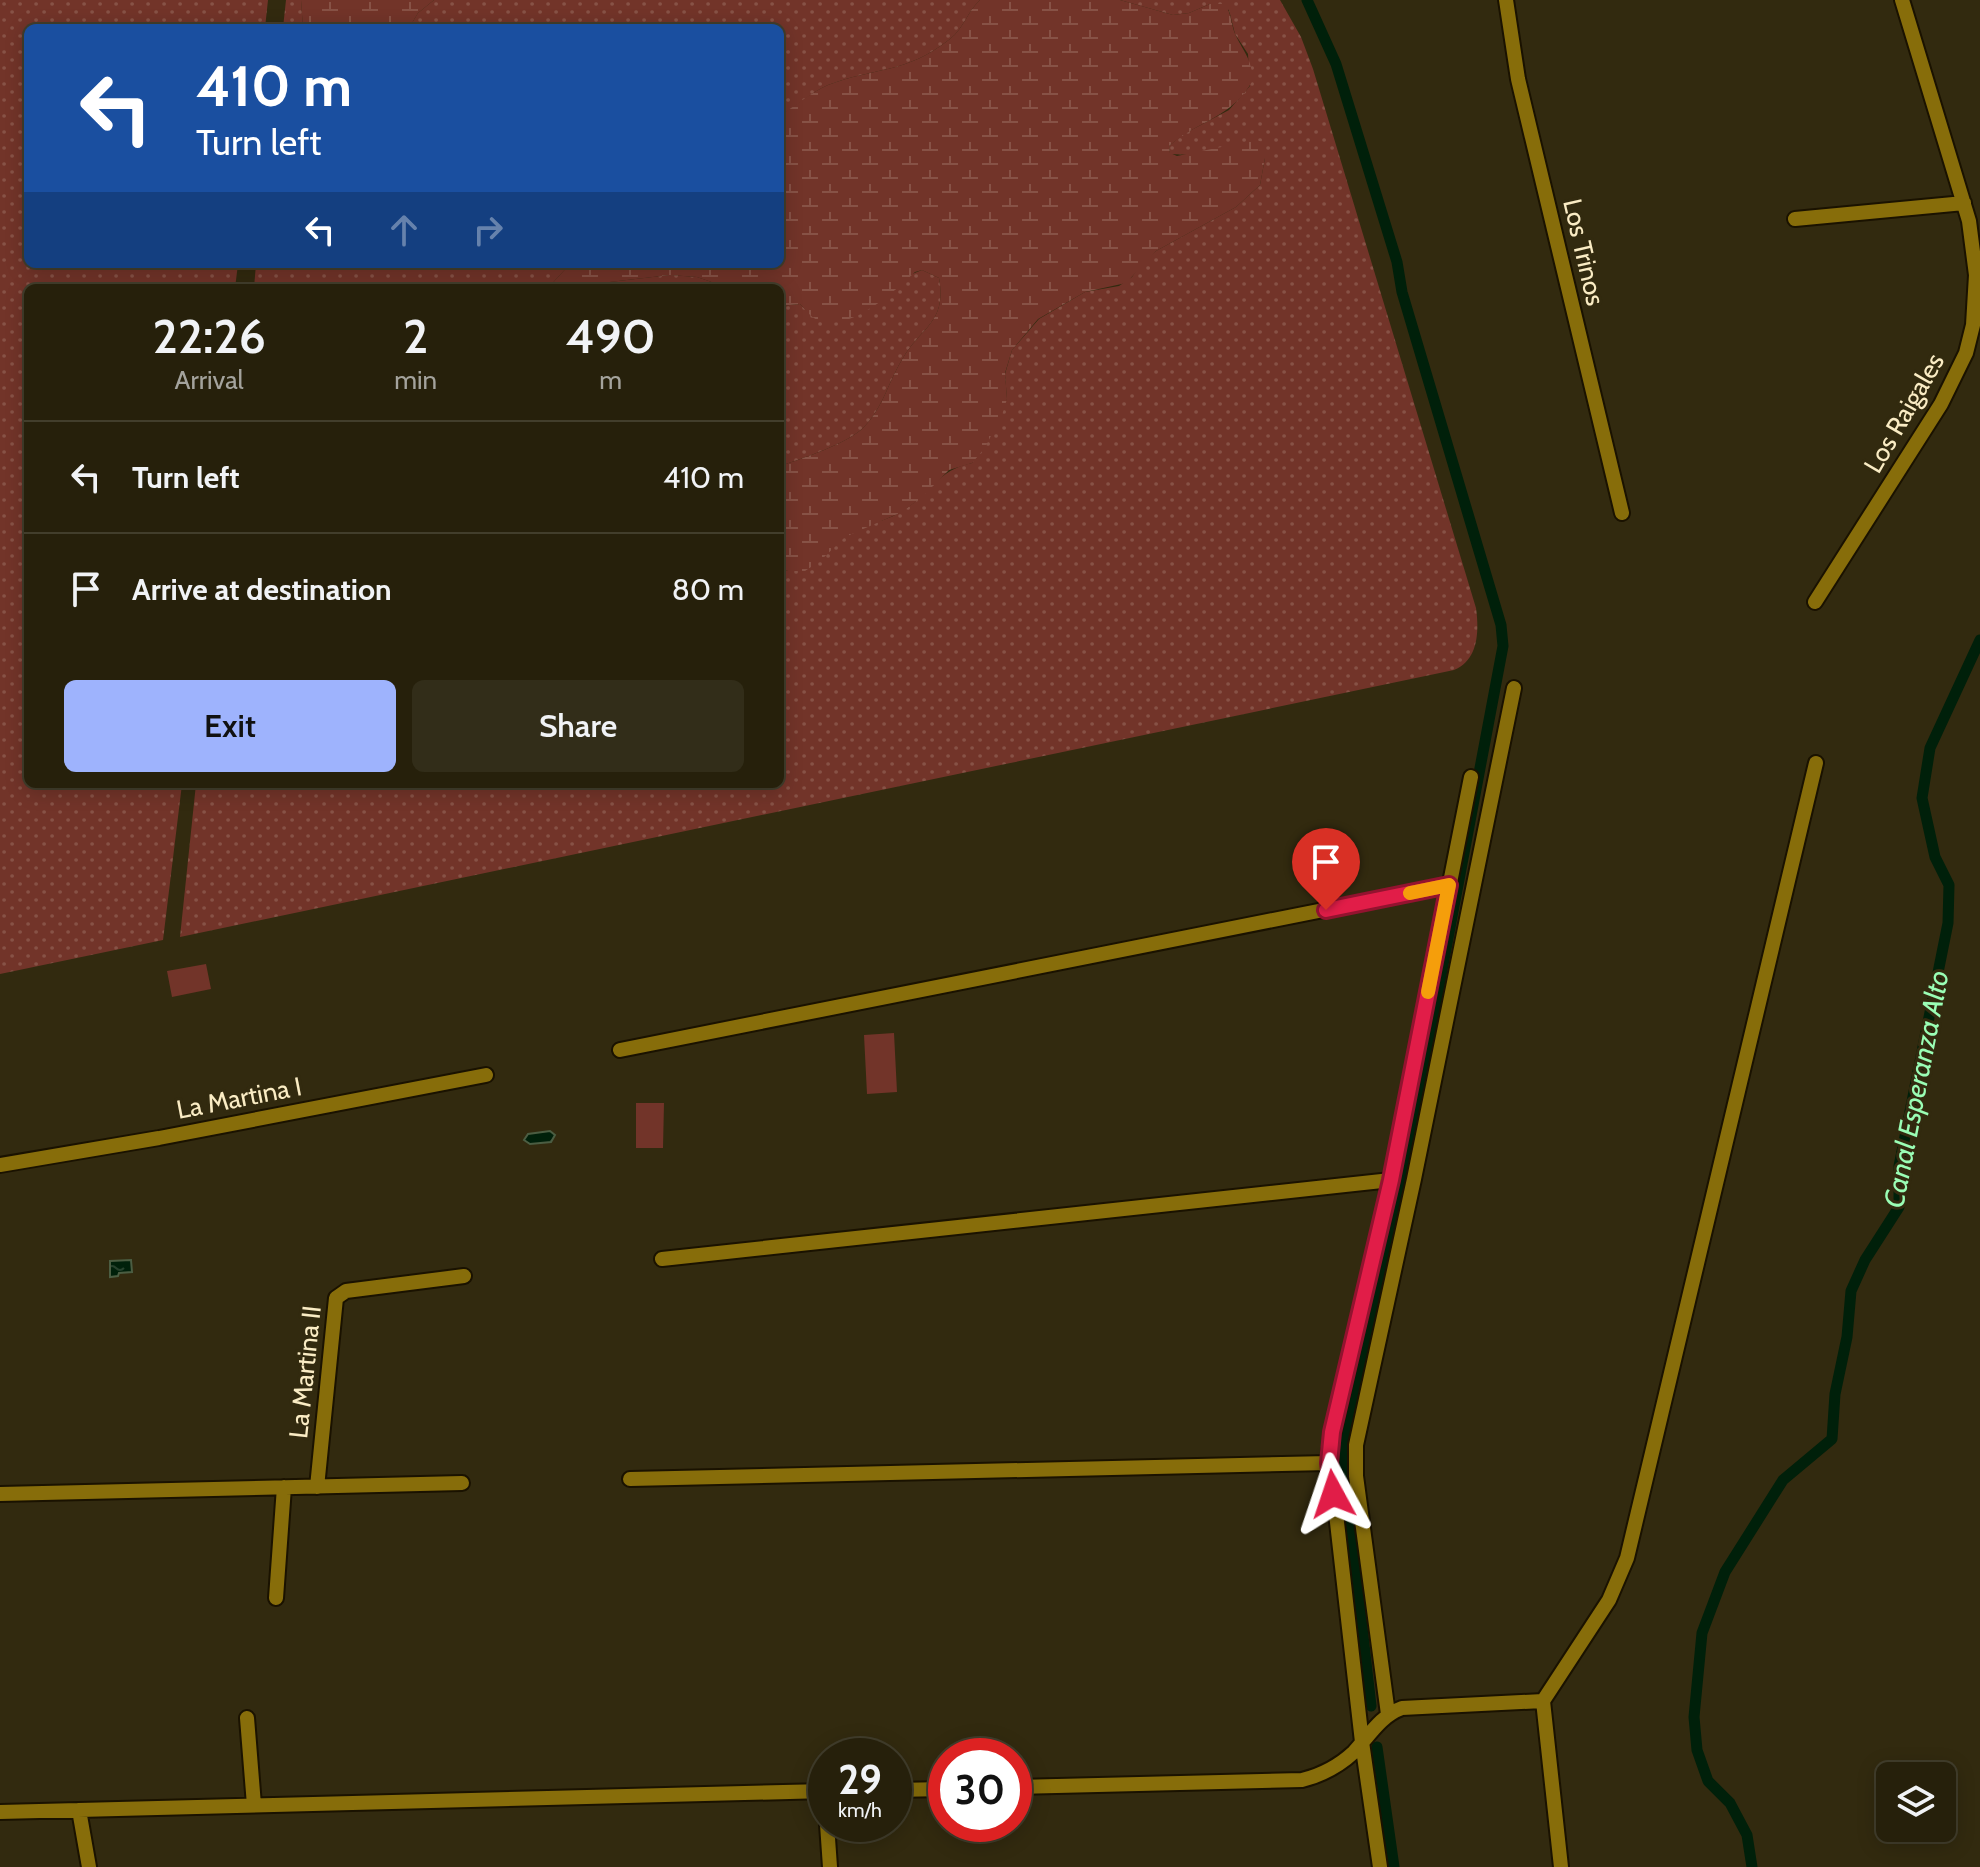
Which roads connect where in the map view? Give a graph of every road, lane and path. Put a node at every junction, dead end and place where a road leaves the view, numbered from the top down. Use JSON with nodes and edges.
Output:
{"nodes":[{"id":1,"x":1506,"y":0,"type":"edge"},
{"id":2,"x":1902,"y":0,"type":"edge"},
{"id":3,"x":1964,"y":203,"type":"junction"},
{"id":4,"x":1795,"y":219,"type":"dead end"},
{"id":5,"x":1978,"y":283,"type":"edge"},
{"id":6,"x":1622,"y":513,"type":"dead end"},
{"id":7,"x":1815,"y":602,"type":"dead end"},
{"id":8,"x":1514,"y":688,"type":"dead end"},
{"id":9,"x":1816,"y":763,"type":"dead end"},
{"id":10,"x":1471,"y":777,"type":"dead end"},
{"id":11,"x":1449,"y":885,"type":"junction"},
{"id":12,"x":620,"y":1050,"type":"dead end"},
{"id":13,"x":486,"y":1075,"type":"dead end"},
{"id":14,"x":0,"y":1165,"type":"edge"},
{"id":15,"x":1391,"y":1180,"type":"junction"},
{"id":16,"x":662,"y":1259,"type":"dead end"},
{"id":17,"x":464,"y":1276,"type":"dead end"},
{"id":18,"x":1329,"y":1463,"type":"junction"},
{"id":19,"x":630,"y":1479,"type":"dead end"},
{"id":20,"x":462,"y":1483,"type":"dead end"},
{"id":21,"x":284,"y":1487,"type":"junction"},
{"id":22,"x":317,"y":1487,"type":"junction"},
{"id":23,"x":0,"y":1494,"type":"edge"},
{"id":24,"x":276,"y":1598,"type":"dead end"},
{"id":25,"x":1543,"y":1701,"type":"junction"},
{"id":26,"x":1388,"y":1714,"type":"junction"},
{"id":27,"x":247,"y":1718,"type":"dead end"},
{"id":28,"x":1362,"y":1742,"type":"junction"},
{"id":29,"x":1032,"y":1787,"type":"edge"},
{"id":30,"x":808,"y":1792,"type":"edge"},
{"id":31,"x":254,"y":1805,"type":"junction"},
{"id":32,"x":79,"y":1810,"type":"junction"},
{"id":33,"x":0,"y":1812,"type":"edge"},
{"id":34,"x":828,"y":1842,"type":"edge"},
{"id":35,"x":89,"y":1867,"type":"edge"},
{"id":36,"x":830,"y":1867,"type":"edge"},
{"id":37,"x":1380,"y":1867,"type":"edge"},
{"id":38,"x":1561,"y":1867,"type":"edge"}],
"edges":[{"from":1,"to":6,"type":"street","name":"Los Trinos"},
{"from":2,"to":3,"type":"street","name":"Los Raigales"},
{"from":3,"to":4,"type":"street"},
{"from":3,"to":5,"type":"street","name":"Los Raigales"},
{"from":5,"to":7,"type":"street","name":"Los Raigales"},
{"from":8,"to":26,"type":"street"},
{"from":9,"to":25,"type":"street"},
{"from":10,"to":11,"type":"street"},
{"from":11,"to":12,"type":"street"},
{"from":11,"to":15,"type":"street"},
{"from":13,"to":14,"type":"street","name":"La Martina I"},
{"from":15,"to":16,"type":"street"},
{"from":15,"to":18,"type":"street"},
{"from":17,"to":22,"type":"street","name":"La Martina II"},
{"from":18,"to":19,"type":"street"},
{"from":18,"to":28,"type":"street"},
{"from":20,"to":22,"type":"street"},
{"from":21,"to":22,"type":"street"},
{"from":21,"to":23,"type":"street"},
{"from":21,"to":24,"type":"street"},
{"from":25,"to":26,"type":"street"},
{"from":25,"to":38,"type":"street"},
{"from":26,"to":28,"type":"street"},
{"from":27,"to":31,"type":"street"},
{"from":28,"to":29,"type":"street"},
{"from":28,"to":37,"type":"street"},
{"from":30,"to":31,"type":"street"},
{"from":31,"to":32,"type":"street"},
{"from":32,"to":33,"type":"street"},
{"from":32,"to":35,"type":"street"},
{"from":34,"to":36,"type":"street"}]}
